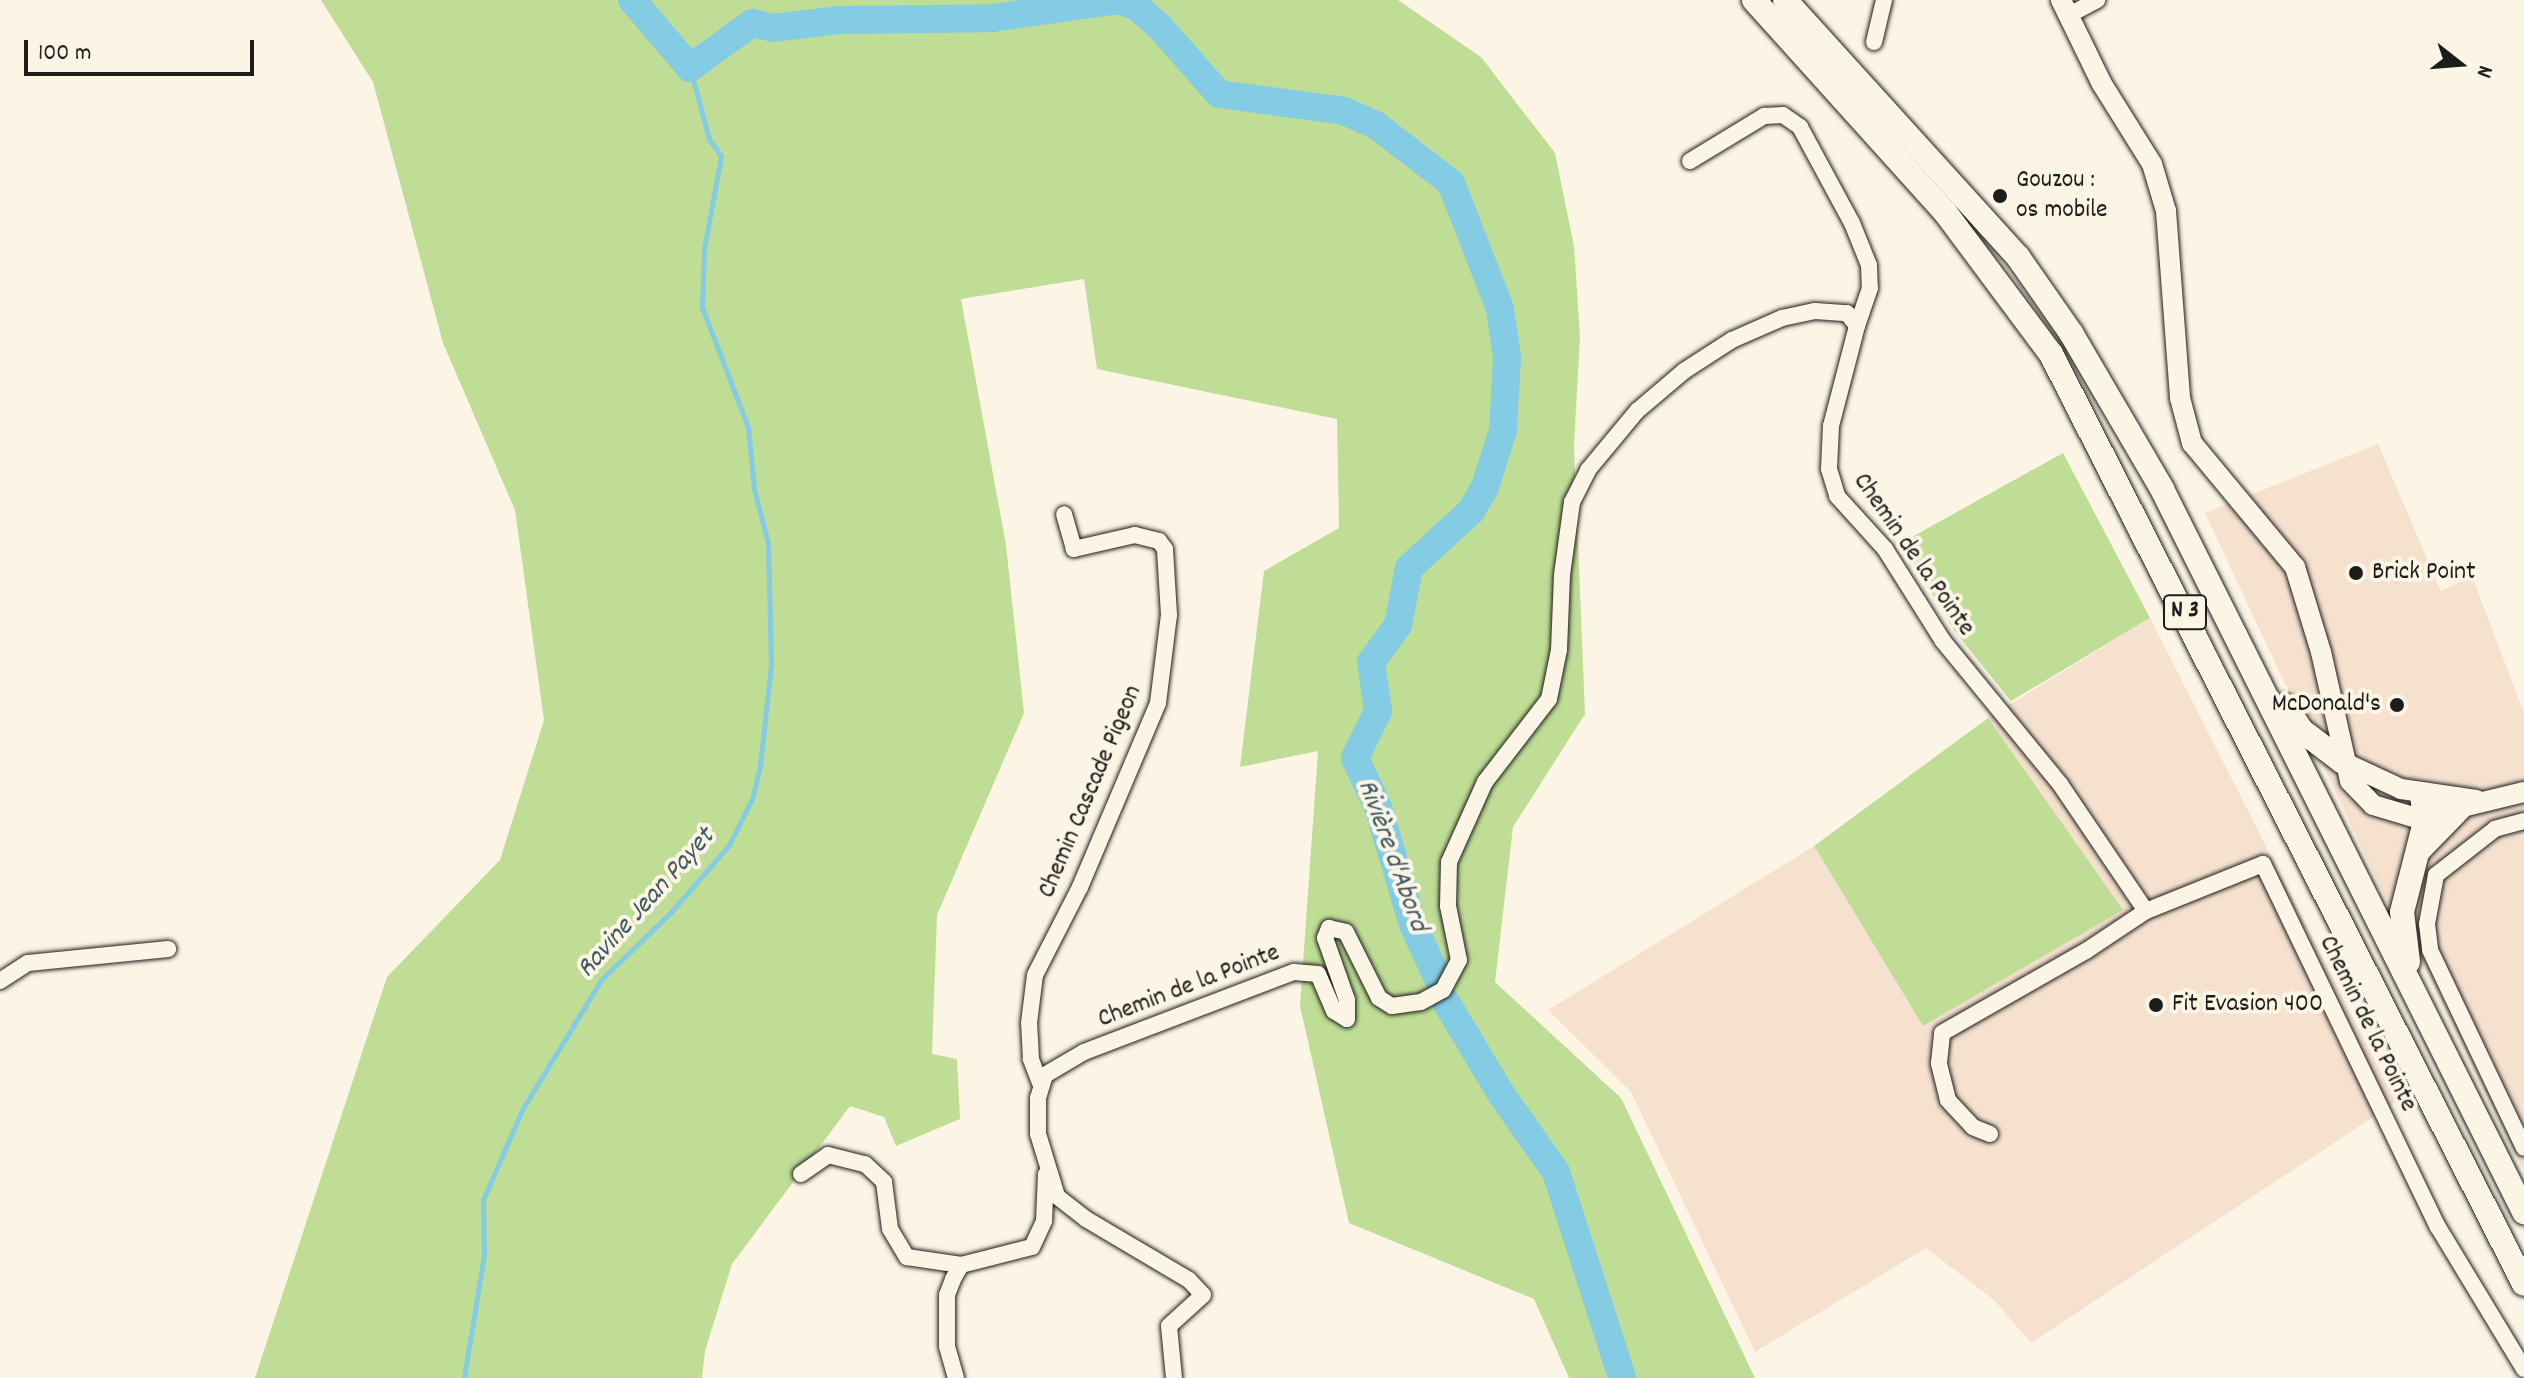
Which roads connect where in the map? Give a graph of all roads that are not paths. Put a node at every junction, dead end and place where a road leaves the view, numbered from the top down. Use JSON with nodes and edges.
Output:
{"nodes":[{"id":1,"x":1754,"y":0,"type":"edge"},
{"id":2,"x":1785,"y":0,"type":"edge"},
{"id":3,"x":1884,"y":0,"type":"edge"},
{"id":4,"x":2097,"y":0,"type":"edge"},
{"id":5,"x":2065,"y":7,"type":"edge"},
{"id":6,"x":1874,"y":42,"type":"dead end"},
{"id":7,"x":1690,"y":161,"type":"dead end"},
{"id":8,"x":1857,"y":326,"type":"junction"},
{"id":9,"x":2162,"y":489,"type":"junction"},
{"id":10,"x":1064,"y":514,"type":"dead end"},
{"id":11,"x":2343,"y":762,"type":"junction"},
{"id":12,"x":2524,"y":792,"type":"edge"},
{"id":13,"x":2487,"y":801,"type":"junction"},
{"id":14,"x":2423,"y":806,"type":"junction"},
{"id":15,"x":2460,"y":808,"type":"junction"},
{"id":16,"x":2524,"y":821,"type":"edge"},
{"id":17,"x":2495,"y":829,"type":"junction"},
{"id":18,"x":2420,"y":849,"type":"junction"},
{"id":19,"x":2146,"y":911,"type":"junction"},
{"id":20,"x":168,"y":949,"type":"dead end"},
{"id":21,"x":0,"y":981,"type":"edge"},
{"id":22,"x":1040,"y":1083,"type":"junction"},
{"id":23,"x":1990,"y":1134,"type":"dead end"},
{"id":24,"x":2524,"y":1148,"type":"edge"},
{"id":25,"x":1047,"y":1169,"type":"junction"},
{"id":26,"x":801,"y":1174,"type":"dead end"},
{"id":27,"x":2524,"y":1197,"type":"edge"},
{"id":28,"x":2524,"y":1212,"type":"edge"},
{"id":29,"x":961,"y":1265,"type":"junction"},
{"id":30,"x":2524,"y":1284,"type":"edge"},
{"id":31,"x":2524,"y":1369,"type":"edge"},
{"id":32,"x":956,"y":1378,"type":"edge"},
{"id":33,"x":1174,"y":1378,"type":"edge"}],
"edges":[{"from":1,"to":30,"type":"highway","number":"N 3"},
{"from":2,"to":9,"type":"highway","number":"N 3"},
{"from":3,"to":6,"type":"street"},
{"from":4,"to":5,"type":"street"},
{"from":5,"to":11,"type":"main road"},
{"from":7,"to":8,"type":"street"},
{"from":8,"to":19,"type":"street","name":"Chemin de la Pointe"},
{"from":8,"to":22,"type":"street","name":"Chemin de la Pointe"},
{"from":9,"to":11,"type":"highway"},
{"from":9,"to":28,"type":"highway","number":"N 3"},
{"from":10,"to":22,"type":"street","name":"Chemin Cascade Pigeon"},
{"from":11,"to":14,"type":"main road"},
{"from":12,"to":13,"type":"main road"},
{"from":13,"to":14,"type":"main road"},
{"from":13,"to":15,"type":"main road"},
{"from":13,"to":17,"type":"street"},
{"from":14,"to":15,"type":"main road"},
{"from":14,"to":18,"type":"highway"},
{"from":15,"to":18,"type":"highway"},
{"from":16,"to":17,"type":"street"},
{"from":17,"to":24,"type":"street"},
{"from":18,"to":27,"type":"highway"},
{"from":19,"to":23,"type":"street"},
{"from":19,"to":31,"type":"street","name":"Chemin de la Pointe"},
{"from":20,"to":21,"type":"street"},
{"from":22,"to":25,"type":"street"},
{"from":25,"to":29,"type":"street"},
{"from":25,"to":33,"type":"street"},
{"from":26,"to":29,"type":"street"},
{"from":29,"to":32,"type":"street"}]}
